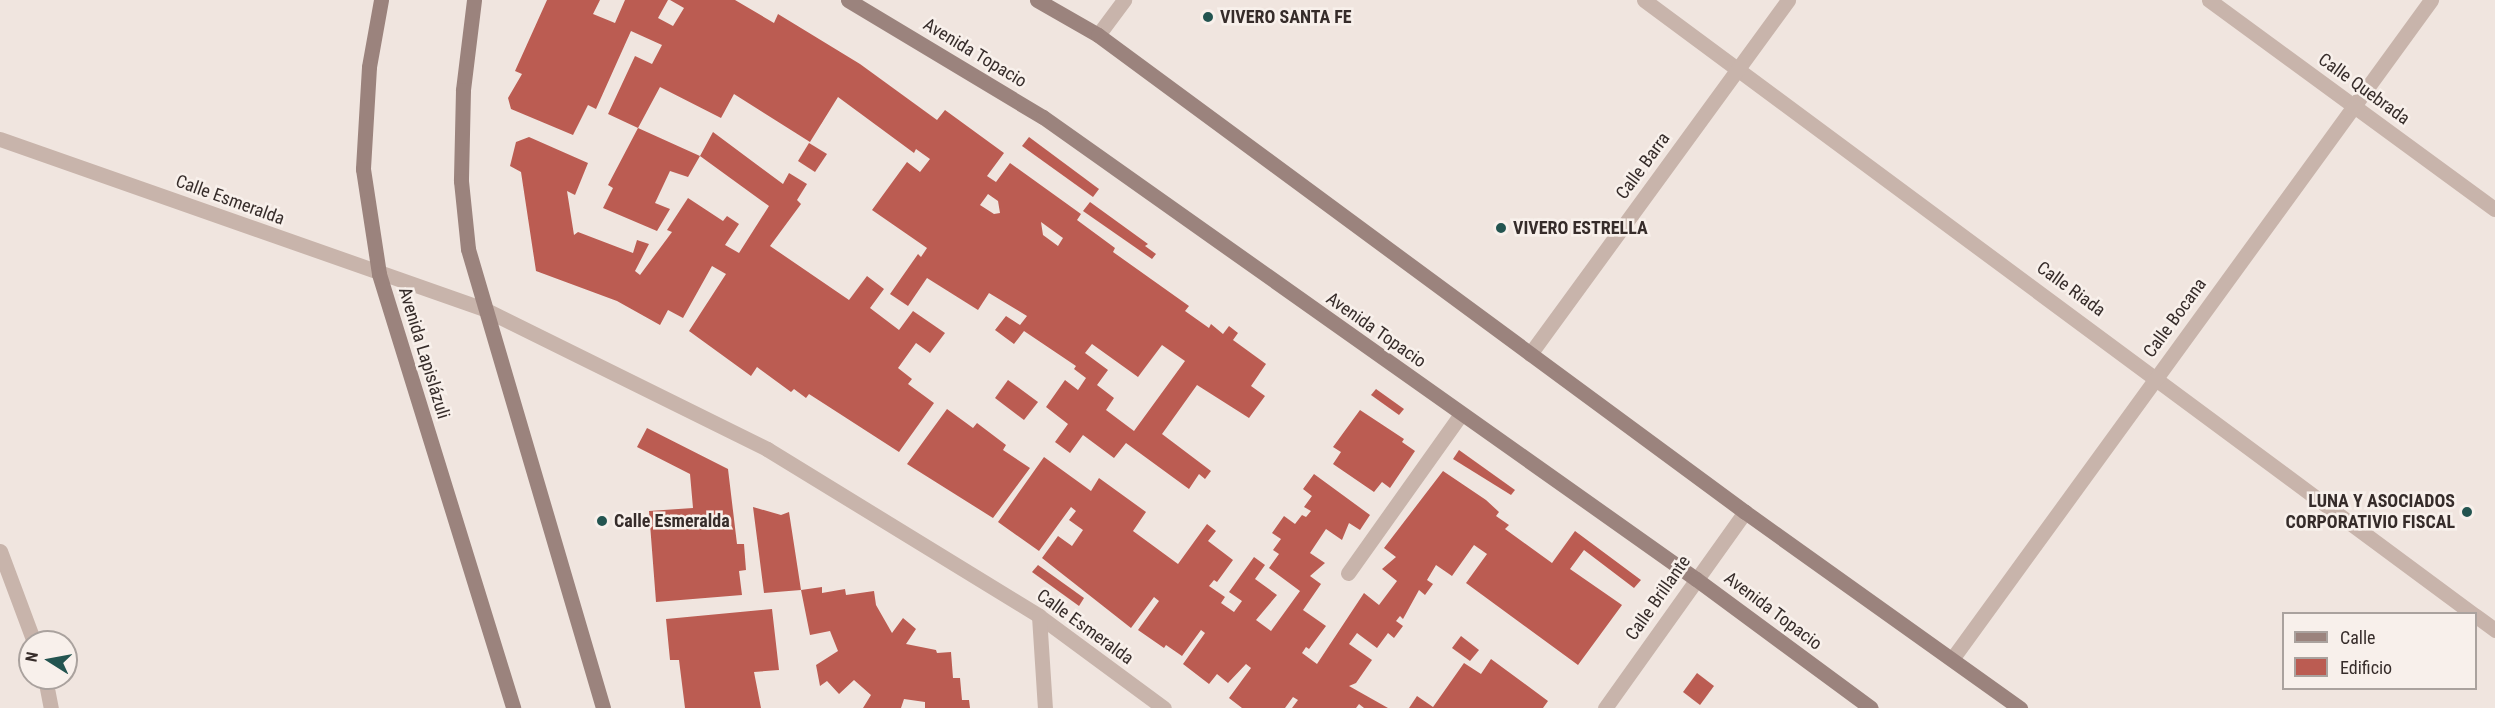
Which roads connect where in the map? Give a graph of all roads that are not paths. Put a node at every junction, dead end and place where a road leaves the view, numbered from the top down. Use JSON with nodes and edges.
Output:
{"nodes":[{"id":1,"x":381,"y":0,"type":"edge"},
{"id":2,"x":474,"y":0,"type":"edge"},
{"id":3,"x":848,"y":0,"type":"edge"},
{"id":4,"x":1037,"y":0,"type":"edge"},
{"id":5,"x":1124,"y":0,"type":"edge"},
{"id":6,"x":1644,"y":0,"type":"edge"},
{"id":7,"x":1788,"y":0,"type":"edge"},
{"id":8,"x":2209,"y":0,"type":"edge"},
{"id":9,"x":2431,"y":0,"type":"edge"},
{"id":10,"x":1098,"y":35,"type":"junction"},
{"id":11,"x":1738,"y":69,"type":"junction"},
{"id":12,"x":2354,"y":106,"type":"junction"},
{"id":13,"x":0,"y":139,"type":"edge"},
{"id":14,"x":2495,"y":209,"type":"edge"},
{"id":15,"x":379,"y":274,"type":"junction"},
{"id":16,"x":484,"y":309,"type":"junction"},
{"id":17,"x":1530,"y":354,"type":"junction"},
{"id":18,"x":2157,"y":376,"type":"junction"},
{"id":19,"x":1461,"y":414,"type":"junction"},
{"id":20,"x":1745,"y":512,"type":"junction"},
{"id":21,"x":0,"y":551,"type":"edge"},
{"id":22,"x":1348,"y":573,"type":"dead end"},
{"id":23,"x":1696,"y":579,"type":"junction"},
{"id":24,"x":2470,"y":612,"type":"edge"},
{"id":25,"x":1039,"y":616,"type":"junction"},
{"id":26,"x":2477,"y":617,"type":"edge"},
{"id":27,"x":30,"y":630,"type":"edge"},
{"id":28,"x":2495,"y":630,"type":"edge"},
{"id":29,"x":1952,"y":659,"type":"junction"},
{"id":30,"x":47,"y":690,"type":"edge"},
{"id":31,"x":51,"y":708,"type":"edge"},
{"id":32,"x":513,"y":708,"type":"edge"},
{"id":33,"x":603,"y":708,"type":"edge"},
{"id":34,"x":1045,"y":708,"type":"edge"},
{"id":35,"x":1164,"y":708,"type":"edge"},
{"id":36,"x":1605,"y":708,"type":"edge"},
{"id":37,"x":1870,"y":708,"type":"edge"},
{"id":38,"x":2020,"y":708,"type":"edge"}],
"edges":[{"from":1,"to":15,"type":"street","name":"Avenida Lapislázuli"},
{"from":2,"to":16,"type":"street"},
{"from":3,"to":19,"type":"street","name":"Avenida Topacio"},
{"from":4,"to":10,"type":"street"},
{"from":5,"to":10,"type":"street"},
{"from":6,"to":11,"type":"street","name":"Calle Riada"},
{"from":7,"to":11,"type":"street","name":"Calle Barra"},
{"from":8,"to":12,"type":"street","name":"Calle Quebrada"},
{"from":9,"to":12,"type":"street","name":"Calle Bocana"},
{"from":10,"to":17,"type":"street"},
{"from":11,"to":17,"type":"street","name":"Calle Barra"},
{"from":11,"to":18,"type":"street","name":"Calle Riada"},
{"from":12,"to":14,"type":"street","name":"Calle Quebrada"},
{"from":12,"to":18,"type":"street","name":"Calle Bocana"},
{"from":13,"to":15,"type":"street","name":"Calle Esmeralda"},
{"from":15,"to":16,"type":"street","name":"Calle Esmeralda"},
{"from":15,"to":32,"type":"street","name":"Avenida Lapislázuli"},
{"from":16,"to":25,"type":"street","name":"Calle Esmeralda"},
{"from":16,"to":33,"type":"street"},
{"from":17,"to":20,"type":"street"},
{"from":18,"to":24,"type":"street","name":"Calle Riada"},
{"from":18,"to":29,"type":"street","name":"Calle Bocana"},
{"from":19,"to":22,"type":"street"},
{"from":19,"to":23,"type":"street","name":"Avenida Topacio"},
{"from":20,"to":23,"type":"street","name":"Calle Brillante"},
{"from":20,"to":29,"type":"street"},
{"from":21,"to":27,"type":"street"},
{"from":23,"to":36,"type":"street","name":"Calle Brillante"},
{"from":23,"to":37,"type":"street","name":"Avenida Topacio"},
{"from":25,"to":34,"type":"street"},
{"from":25,"to":35,"type":"street","name":"Calle Esmeralda"},
{"from":26,"to":28,"type":"street","name":"Calle Riada"},
{"from":29,"to":38,"type":"street"},
{"from":30,"to":31,"type":"street"}]}
